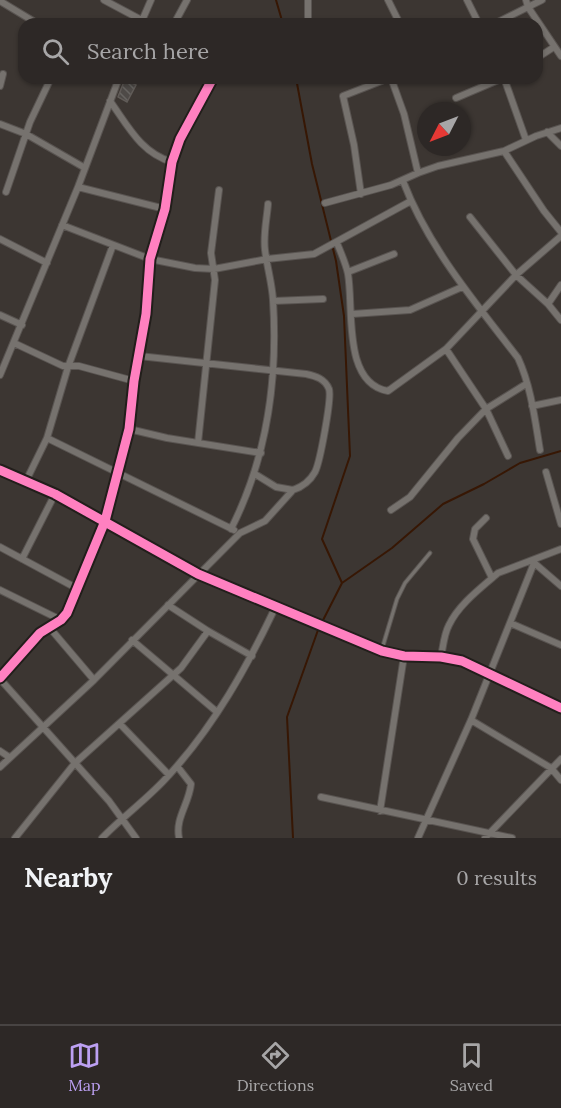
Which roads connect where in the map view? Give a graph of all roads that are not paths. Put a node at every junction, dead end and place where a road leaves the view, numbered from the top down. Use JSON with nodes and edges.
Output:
{"nodes":[{"id":1,"x":104,"y":0,"type":"edge"},
{"id":2,"x":151,"y":0,"type":"edge"},
{"id":3,"x":187,"y":0,"type":"edge"},
{"id":4,"x":308,"y":0,"type":"edge"},
{"id":5,"x":388,"y":0,"type":"edge"},
{"id":6,"x":467,"y":0,"type":"edge"},
{"id":7,"x":542,"y":0,"type":"edge"},
{"id":8,"x":0,"y":1,"type":"edge"},
{"id":9,"x":527,"y":3,"type":"edge"},
{"id":10,"x":28,"y":18,"type":"edge"},
{"id":11,"x":135,"y":18,"type":"edge"},
{"id":12,"x":146,"y":18,"type":"edge"},
{"id":13,"x":177,"y":18,"type":"edge"},
{"id":14,"x":308,"y":18,"type":"edge"},
{"id":15,"x":397,"y":18,"type":"edge"},
{"id":16,"x":476,"y":18,"type":"edge"},
{"id":17,"x":503,"y":18,"type":"edge"},
{"id":18,"x":536,"y":18,"type":"edge"},
{"id":19,"x":543,"y":29,"type":"edge"},
{"id":20,"x":554,"y":47,"type":"junction"},
{"id":21,"x":543,"y":53,"type":"edge"},
{"id":22,"x":561,"y":56,"type":"edge"},
{"id":23,"x":3,"y":74,"type":"dead end"},
{"id":24,"x":48,"y":84,"type":"edge"},
{"id":25,"x":117,"y":84,"type":"edge"},
{"id":26,"x":210,"y":84,"type":"edge"},
{"id":27,"x":374,"y":84,"type":"edge"},
{"id":28,"x":394,"y":84,"type":"edge"},
{"id":29,"x":490,"y":84,"type":"edge"},
{"id":30,"x":506,"y":84,"type":"edge"},
{"id":31,"x":0,"y":86,"type":"edge"},
{"id":32,"x":456,"y":98,"type":"dead end"},
{"id":33,"x":110,"y":101,"type":"junction"},
{"id":34,"x":0,"y":124,"type":"edge"},
{"id":35,"x":561,"y":128,"type":"edge"},
{"id":36,"x":547,"y":132,"type":"junction"},
{"id":37,"x":26,"y":134,"type":"junction"},
{"id":38,"x":526,"y":140,"type":"junction"},
{"id":39,"x":561,"y":146,"type":"edge"},
{"id":40,"x":504,"y":151,"type":"junction"},
{"id":41,"x":172,"y":162,"type":"junction"},
{"id":42,"x":85,"y":168,"type":"junction"},
{"id":43,"x":418,"y":172,"type":"junction"},
{"id":44,"x":403,"y":181,"type":"junction"},
{"id":45,"x":78,"y":187,"type":"junction"},
{"id":46,"x":219,"y":190,"type":"dead end"},
{"id":47,"x":6,"y":192,"type":"dead end"},
{"id":48,"x":361,"y":194,"type":"junction"},
{"id":49,"x":411,"y":201,"type":"junction"},
{"id":50,"x":325,"y":202,"type":"dead end"},
{"id":51,"x":268,"y":204,"type":"dead end"},
{"id":52,"x":165,"y":209,"type":"junction"},
{"id":53,"x":470,"y":217,"type":"dead end"},
{"id":54,"x":62,"y":225,"type":"junction"},
{"id":55,"x":561,"y":234,"type":"edge"},
{"id":56,"x":0,"y":239,"type":"edge"},
{"id":57,"x":336,"y":244,"type":"junction"},
{"id":58,"x":112,"y":245,"type":"junction"},
{"id":59,"x":394,"y":254,"type":"dead end"},
{"id":60,"x":150,"y":259,"type":"junction"},
{"id":61,"x":267,"y":259,"type":"junction"},
{"id":62,"x":47,"y":263,"type":"junction"},
{"id":63,"x":214,"y":269,"type":"junction"},
{"id":64,"x":348,"y":272,"type":"junction"},
{"id":65,"x":516,"y":275,"type":"junction"},
{"id":66,"x":561,"y":285,"type":"edge"},
{"id":67,"x":462,"y":287,"type":"junction"},
{"id":68,"x":323,"y":299,"type":"dead end"},
{"id":69,"x":273,"y":301,"type":"junction"},
{"id":70,"x":548,"y":304,"type":"junction"},
{"id":71,"x":482,"y":313,"type":"junction"},
{"id":72,"x":0,"y":315,"type":"edge"},
{"id":73,"x":352,"y":315,"type":"junction"},
{"id":74,"x":561,"y":320,"type":"edge"},
{"id":75,"x":22,"y":325,"type":"junction"},
{"id":76,"x":14,"y":343,"type":"junction"},
{"id":77,"x":446,"y":349,"type":"junction"},
{"id":78,"x":140,"y":356,"type":"junction"},
{"id":79,"x":205,"y":363,"type":"junction"},
{"id":80,"x":68,"y":367,"type":"junction"},
{"id":81,"x":273,"y":371,"type":"junction"},
{"id":82,"x":0,"y":375,"type":"edge"},
{"id":83,"x":134,"y":381,"type":"junction"},
{"id":84,"x":526,"y":384,"type":"junction"},
{"id":85,"x":561,"y":400,"type":"edge"},
{"id":86,"x":532,"y":406,"type":"junction"},
{"id":87,"x":486,"y":409,"type":"junction"},
{"id":88,"x":129,"y":429,"type":"junction"},
{"id":89,"x":48,"y":438,"type":"junction"},
{"id":90,"x":198,"y":444,"type":"junction"},
{"id":91,"x":540,"y":450,"type":"dead end"},
{"id":92,"x":261,"y":453,"type":"junction"},
{"id":93,"x":508,"y":456,"type":"dead end"},
{"id":94,"x":0,"y":470,"type":"edge"},
{"id":95,"x":546,"y":472,"type":"dead end"},
{"id":96,"x":118,"y":473,"type":"junction"},
{"id":97,"x":255,"y":474,"type":"junction"},
{"id":98,"x":26,"y":481,"type":"junction"},
{"id":99,"x":293,"y":490,"type":"junction"},
{"id":100,"x":55,"y":494,"type":"junction"},
{"id":101,"x":392,"y":510,"type":"dead end"},
{"id":102,"x":486,"y":518,"type":"dead end"},
{"id":103,"x":105,"y":521,"type":"junction"},
{"id":104,"x":561,"y":524,"type":"edge"},
{"id":105,"x":231,"y":529,"type":"junction"},
{"id":106,"x":240,"y":533,"type":"junction"},
{"id":107,"x":0,"y":547,"type":"edge"},
{"id":108,"x":561,"y":549,"type":"edge"},
{"id":109,"x":430,"y":553,"type":"dead end"},
{"id":110,"x":22,"y":559,"type":"junction"},
{"id":111,"x":532,"y":561,"type":"junction"},
{"id":112,"x":198,"y":574,"type":"junction"},
{"id":113,"x":492,"y":579,"type":"junction"},
{"id":114,"x":561,"y":586,"type":"edge"},
{"id":115,"x":78,"y":589,"type":"junction"},
{"id":116,"x":0,"y":590,"type":"edge"},
{"id":117,"x":168,"y":604,"type":"junction"},
{"id":118,"x":275,"y":608,"type":"junction"},
{"id":119,"x":61,"y":620,"type":"junction"},
{"id":120,"x":510,"y":623,"type":"junction"},
{"id":121,"x":50,"y":627,"type":"junction"},
{"id":122,"x":208,"y":631,"type":"junction"},
{"id":123,"x":132,"y":640,"type":"junction"},
{"id":124,"x":561,"y":645,"type":"edge"},
{"id":125,"x":382,"y":651,"type":"junction"},
{"id":126,"x":252,"y":656,"type":"junction"},
{"id":127,"x":404,"y":656,"type":"junction"},
{"id":128,"x":441,"y":657,"type":"junction"},
{"id":129,"x":490,"y":674,"type":"junction"},
{"id":130,"x":173,"y":675,"type":"junction"},
{"id":131,"x":0,"y":678,"type":"edge"},
{"id":132,"x":94,"y":680,"type":"junction"},
{"id":133,"x":561,"y":708,"type":"edge"},
{"id":134,"x":217,"y":712,"type":"junction"},
{"id":135,"x":471,"y":720,"type":"junction"},
{"id":136,"x":120,"y":724,"type":"junction"},
{"id":137,"x":42,"y":727,"type":"junction"},
{"id":138,"x":0,"y":751,"type":"edge"},
{"id":139,"x":9,"y":757,"type":"junction"},
{"id":140,"x":561,"y":759,"type":"edge"},
{"id":141,"x":75,"y":763,"type":"junction"},
{"id":142,"x":177,"y":766,"type":"junction"},
{"id":143,"x":0,"y":767,"type":"edge"},
{"id":144,"x":551,"y":768,"type":"junction"},
{"id":145,"x":169,"y":775,"type":"junction"},
{"id":146,"x":561,"y":780,"type":"edge"},
{"id":147,"x":321,"y":797,"type":"dead end"},
{"id":148,"x":380,"y":811,"type":"junction"},
{"id":149,"x":122,"y":817,"type":"junction"},
{"id":150,"x":426,"y":819,"type":"junction"},
{"id":151,"x":488,"y":836,"type":"edge"},
{"id":152,"x":15,"y":838,"type":"edge"},
{"id":153,"x":102,"y":838,"type":"edge"},
{"id":154,"x":136,"y":838,"type":"edge"},
{"id":155,"x":179,"y":838,"type":"edge"},
{"id":156,"x":418,"y":838,"type":"edge"},
{"id":157,"x":512,"y":838,"type":"edge"}],
"edges":[{"from":1,"to":11,"type":"street"},
{"from":2,"to":12,"type":"street"},
{"from":3,"to":13,"type":"street"},
{"from":4,"to":14,"type":"street"},
{"from":5,"to":15,"type":"street"},
{"from":6,"to":16,"type":"street"},
{"from":7,"to":9,"type":"street"},
{"from":8,"to":10,"type":"street"},
{"from":9,"to":17,"type":"street"},
{"from":9,"to":18,"type":"street"},
{"from":19,"to":20,"type":"street"},
{"from":20,"to":21,"type":"street"},
{"from":20,"to":22,"type":"street"},
{"from":23,"to":31,"type":"street"},
{"from":24,"to":37,"type":"street"},
{"from":25,"to":33,"type":"street"},
{"from":26,"to":41,"type":"street"},
{"from":27,"to":48,"type":"street"},
{"from":28,"to":43,"type":"street"},
{"from":29,"to":32,"type":"street"},
{"from":30,"to":38,"type":"street"},
{"from":33,"to":41,"type":"street"},
{"from":33,"to":42,"type":"street"},
{"from":34,"to":37,"type":"street"},
{"from":35,"to":36,"type":"street"},
{"from":36,"to":38,"type":"street"},
{"from":36,"to":39,"type":"street"},
{"from":37,"to":42,"type":"street"},
{"from":37,"to":47,"type":"street"},
{"from":38,"to":40,"type":"street"},
{"from":40,"to":43,"type":"street"},
{"from":40,"to":55,"type":"street"},
{"from":41,"to":52,"type":"street"},
{"from":42,"to":45,"type":"street"},
{"from":43,"to":44,"type":"street"},
{"from":44,"to":48,"type":"street"},
{"from":44,"to":49,"type":"street"},
{"from":45,"to":52,"type":"street"},
{"from":45,"to":54,"type":"street"},
{"from":46,"to":63,"type":"street"},
{"from":48,"to":50,"type":"street"},
{"from":49,"to":57,"type":"street"},
{"from":49,"to":67,"type":"street"},
{"from":51,"to":61,"type":"street"},
{"from":52,"to":60,"type":"street"},
{"from":53,"to":65,"type":"street"},
{"from":54,"to":58,"type":"street"},
{"from":54,"to":62,"type":"street"},
{"from":55,"to":65,"type":"street"},
{"from":56,"to":62,"type":"street"},
{"from":57,"to":61,"type":"street"},
{"from":57,"to":64,"type":"street"},
{"from":58,"to":60,"type":"street"},
{"from":58,"to":80,"type":"street"},
{"from":59,"to":64,"type":"street"},
{"from":60,"to":63,"type":"street"},
{"from":60,"to":78,"type":"street"},
{"from":61,"to":63,"type":"street"},
{"from":61,"to":69,"type":"street"},
{"from":62,"to":75,"type":"street"},
{"from":63,"to":79,"type":"street"},
{"from":64,"to":73,"type":"street"},
{"from":65,"to":70,"type":"street"},
{"from":65,"to":71,"type":"street"},
{"from":66,"to":70,"type":"street"},
{"from":67,"to":71,"type":"street"},
{"from":67,"to":73,"type":"street"},
{"from":68,"to":69,"type":"street"},
{"from":69,"to":81,"type":"street"},
{"from":70,"to":74,"type":"street"},
{"from":71,"to":77,"type":"street"},
{"from":71,"to":84,"type":"street"},
{"from":72,"to":75,"type":"street"},
{"from":73,"to":77,"type":"street"},
{"from":75,"to":76,"type":"street"},
{"from":76,"to":80,"type":"street"},
{"from":76,"to":82,"type":"street"},
{"from":77,"to":87,"type":"street"},
{"from":78,"to":79,"type":"street"},
{"from":78,"to":83,"type":"street"},
{"from":79,"to":81,"type":"street"},
{"from":79,"to":90,"type":"street"},
{"from":80,"to":83,"type":"street"},
{"from":80,"to":89,"type":"street"},
{"from":81,"to":92,"type":"street"},
{"from":81,"to":99,"type":"street"},
{"from":83,"to":88,"type":"street"},
{"from":84,"to":86,"type":"street"},
{"from":84,"to":87,"type":"street"},
{"from":85,"to":86,"type":"street"},
{"from":86,"to":91,"type":"street"},
{"from":87,"to":93,"type":"street"},
{"from":87,"to":101,"type":"street"},
{"from":88,"to":90,"type":"street"},
{"from":88,"to":96,"type":"street"},
{"from":89,"to":96,"type":"street"},
{"from":89,"to":98,"type":"street"},
{"from":90,"to":92,"type":"street"},
{"from":92,"to":97,"type":"street"},
{"from":94,"to":98,"type":"street"},
{"from":95,"to":104,"type":"street"},
{"from":96,"to":103,"type":"street"},
{"from":96,"to":105,"type":"street"},
{"from":97,"to":99,"type":"street"},
{"from":97,"to":105,"type":"street"},
{"from":98,"to":100,"type":"street"},
{"from":99,"to":106,"type":"street"},
{"from":100,"to":103,"type":"street"},
{"from":100,"to":110,"type":"street"},
{"from":102,"to":113,"type":"street"},
{"from":103,"to":112,"type":"street"},
{"from":103,"to":115,"type":"street"},
{"from":105,"to":106,"type":"street"},
{"from":106,"to":112,"type":"street"},
{"from":107,"to":110,"type":"street"},
{"from":108,"to":111,"type":"street"},
{"from":109,"to":125,"type":"lane"},
{"from":110,"to":115,"type":"street"},
{"from":111,"to":113,"type":"street"},
{"from":111,"to":114,"type":"street"},
{"from":111,"to":120,"type":"street"},
{"from":112,"to":117,"type":"street"},
{"from":112,"to":118,"type":"street"},
{"from":113,"to":128,"type":"street"},
{"from":115,"to":119,"type":"street"},
{"from":116,"to":119,"type":"street"},
{"from":117,"to":122,"type":"street"},
{"from":117,"to":123,"type":"street"},
{"from":118,"to":125,"type":"street"},
{"from":118,"to":126,"type":"street"},
{"from":119,"to":121,"type":"street"},
{"from":120,"to":124,"type":"street"},
{"from":120,"to":129,"type":"street"},
{"from":121,"to":131,"type":"street"},
{"from":121,"to":132,"type":"street"},
{"from":122,"to":126,"type":"street"},
{"from":122,"to":130,"type":"street"},
{"from":123,"to":130,"type":"street"},
{"from":123,"to":132,"type":"street"},
{"from":125,"to":127,"type":"street"},
{"from":126,"to":134,"type":"street"},
{"from":127,"to":128,"type":"street"},
{"from":127,"to":148,"type":"street"},
{"from":128,"to":129,"type":"street"},
{"from":129,"to":133,"type":"street"},
{"from":129,"to":135,"type":"street"},
{"from":130,"to":134,"type":"street"},
{"from":130,"to":136,"type":"street"},
{"from":131,"to":137,"type":"street"},
{"from":132,"to":137,"type":"street"},
{"from":134,"to":142,"type":"street"},
{"from":135,"to":144,"type":"street"},
{"from":135,"to":150,"type":"street"},
{"from":136,"to":141,"type":"street"},
{"from":136,"to":145,"type":"street"},
{"from":137,"to":139,"type":"street"},
{"from":137,"to":141,"type":"street"},
{"from":138,"to":139,"type":"street"},
{"from":139,"to":143,"type":"street"},
{"from":140,"to":144,"type":"street"},
{"from":141,"to":149,"type":"street"},
{"from":141,"to":152,"type":"street"},
{"from":142,"to":145,"type":"street"},
{"from":142,"to":155,"type":"street"},
{"from":144,"to":146,"type":"street"},
{"from":144,"to":151,"type":"street"},
{"from":145,"to":149,"type":"street"},
{"from":147,"to":148,"type":"street"},
{"from":148,"to":150,"type":"street"},
{"from":149,"to":153,"type":"street"},
{"from":149,"to":154,"type":"street"},
{"from":150,"to":151,"type":"street"},
{"from":150,"to":156,"type":"street"},
{"from":151,"to":157,"type":"street"}]}
